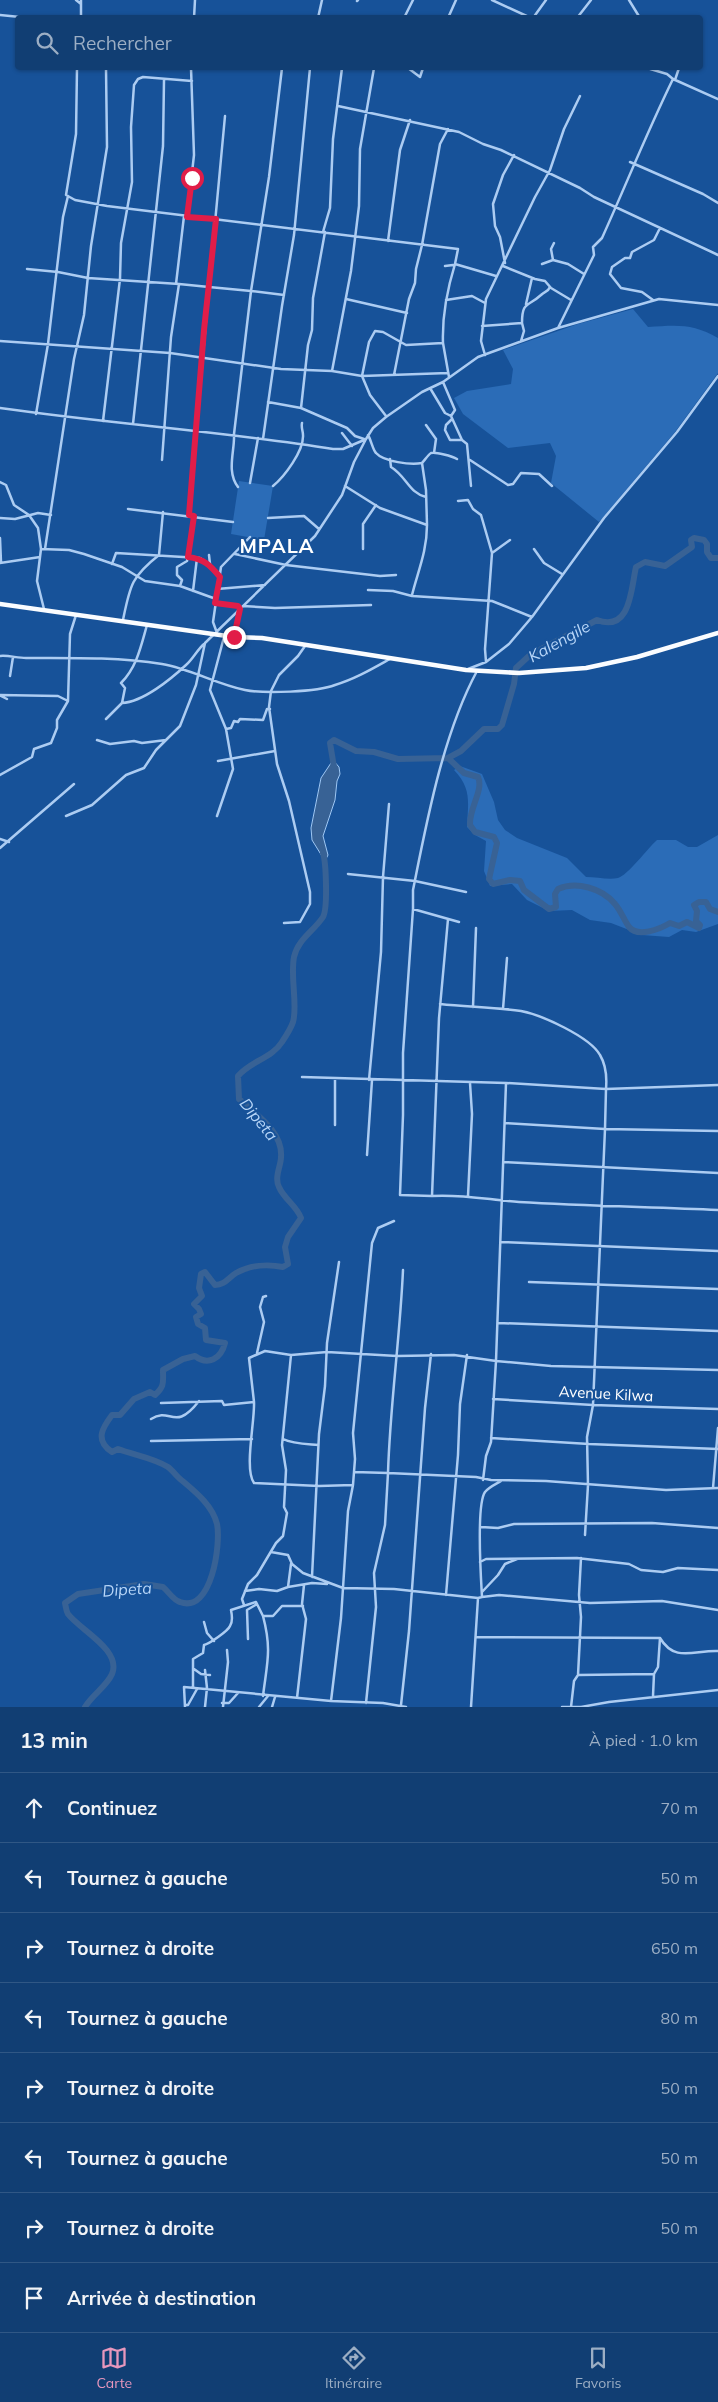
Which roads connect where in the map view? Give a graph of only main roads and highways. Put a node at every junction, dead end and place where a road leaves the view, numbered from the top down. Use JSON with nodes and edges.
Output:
{"nodes":[{"id":1,"x":0,"y":604,"type":"edge"},
{"id":2,"x":718,"y":634,"type":"edge"}],
"edges":[{"from":1,"to":2,"type":"highway"}]}
